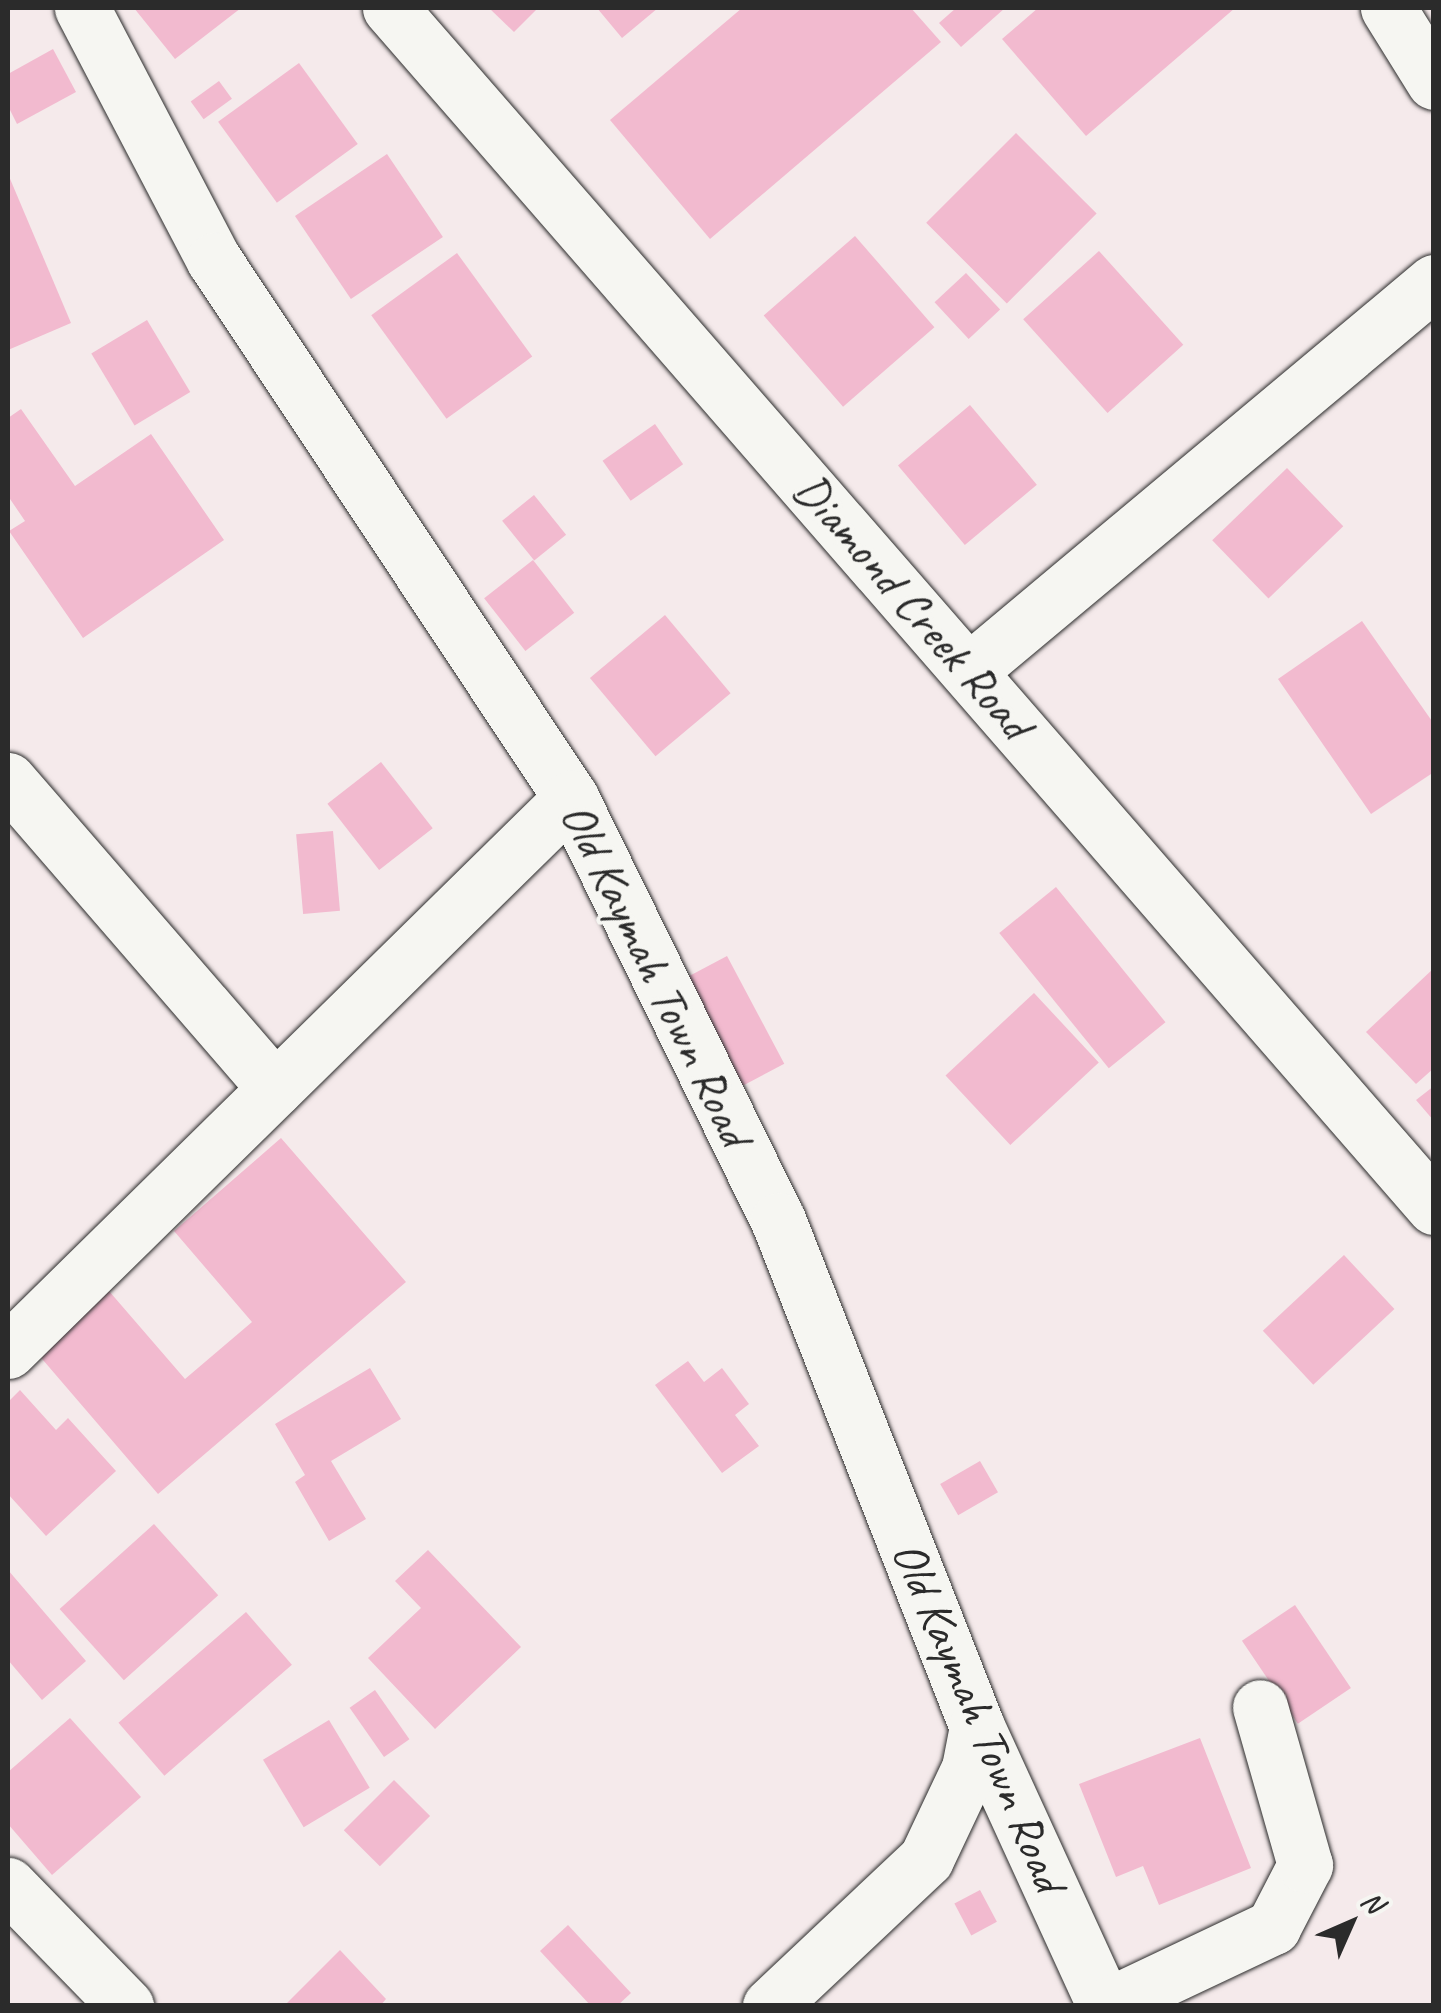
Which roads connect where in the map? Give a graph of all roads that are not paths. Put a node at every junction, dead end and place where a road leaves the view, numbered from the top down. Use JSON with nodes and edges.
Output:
{"nodes":[{"id":1,"x":82,"y":8,"type":"edge"},
{"id":2,"x":390,"y":8,"type":"edge"},
{"id":3,"x":1388,"y":8,"type":"edge"},
{"id":4,"x":1434,"y":82,"type":"edge"},
{"id":5,"x":1434,"y":282,"type":"edge"},
{"id":6,"x":970,"y":670,"type":"junction"},
{"id":7,"x":8,"y":780,"type":"edge"},
{"id":8,"x":571,"y":798,"type":"junction"},
{"id":9,"x":276,"y":1088,"type":"junction"},
{"id":10,"x":1434,"y":1207,"type":"edge"},
{"id":11,"x":8,"y":1351,"type":"edge"},
{"id":12,"x":1260,"y":1707,"type":"dead end"},
{"id":13,"x":977,"y":1727,"type":"junction"},
{"id":14,"x":8,"y":1885,"type":"edge"},
{"id":15,"x":126,"y":2006,"type":"edge"},
{"id":16,"x":770,"y":2006,"type":"edge"},
{"id":17,"x":1105,"y":2006,"type":"edge"}],
"edges":[{"from":1,"to":8,"type":"street","name":"Old Kaymah Town Road"},
{"from":2,"to":6,"type":"street","name":"Diamond Creek Road"},
{"from":3,"to":4,"type":"street"},
{"from":5,"to":6,"type":"street"},
{"from":6,"to":10,"type":"street","name":"Diamond Creek Road"},
{"from":7,"to":9,"type":"street"},
{"from":8,"to":9,"type":"street"},
{"from":8,"to":13,"type":"street","name":"Old Kaymah Town Road"},
{"from":9,"to":11,"type":"street"},
{"from":12,"to":17,"type":"street"},
{"from":13,"to":16,"type":"street"},
{"from":13,"to":17,"type":"street","name":"Old Kaymah Town Road"},
{"from":14,"to":15,"type":"street"}]}
